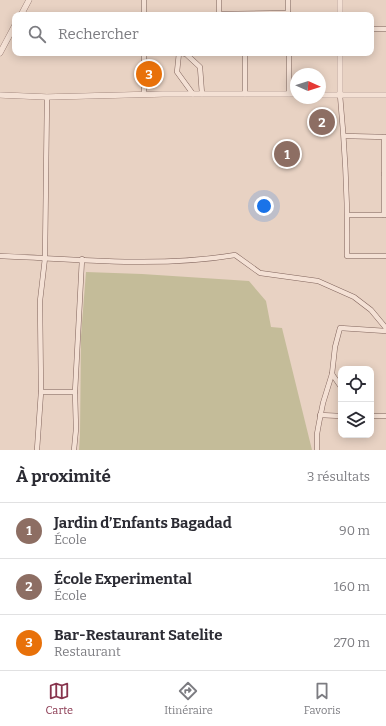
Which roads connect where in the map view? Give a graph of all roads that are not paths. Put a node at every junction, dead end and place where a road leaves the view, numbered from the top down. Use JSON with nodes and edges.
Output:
{"nodes":[{"id":1,"x":29,"y":0,"type":"edge"},
{"id":2,"x":144,"y":0,"type":"edge"},
{"id":3,"x":219,"y":0,"type":"edge"},
{"id":4,"x":288,"y":0,"type":"edge"},
{"id":5,"x":340,"y":0,"type":"edge"},
{"id":6,"x":23,"y":12,"type":"edge"},
{"id":7,"x":144,"y":12,"type":"edge"},
{"id":8,"x":219,"y":12,"type":"edge"},
{"id":9,"x":288,"y":12,"type":"edge"},
{"id":10,"x":340,"y":12,"type":"edge"},
{"id":11,"x":374,"y":29,"type":"edge"},
{"id":12,"x":386,"y":29,"type":"edge"},
{"id":13,"x":12,"y":31,"type":"edge"},
{"id":14,"x":0,"y":53,"type":"edge"},
{"id":15,"x":144,"y":56,"type":"edge"},
{"id":16,"x":179,"y":56,"type":"edge"},
{"id":17,"x":188,"y":56,"type":"edge"},
{"id":18,"x":245,"y":56,"type":"edge"},
{"id":19,"x":288,"y":56,"type":"edge"},
{"id":20,"x":340,"y":56,"type":"edge"},
{"id":21,"x":144,"y":94,"type":"junction"},
{"id":22,"x":193,"y":94,"type":"junction"},
{"id":23,"x":202,"y":94,"type":"junction"},
{"id":24,"x":245,"y":94,"type":"junction"},
{"id":25,"x":289,"y":94,"type":"joint"},
{"id":26,"x":0,"y":95,"type":"edge"},
{"id":27,"x":326,"y":95,"type":"edge"},
{"id":28,"x":340,"y":95,"type":"junction"},
{"id":29,"x":386,"y":95,"type":"edge"},
{"id":30,"x":46,"y":97,"type":"junction"},
{"id":31,"x":344,"y":136,"type":"junction"},
{"id":32,"x":385,"y":137,"type":"edge"},
{"id":33,"x":385,"y":174,"type":"edge"},
{"id":34,"x":348,"y":215,"type":"junction"},
{"id":35,"x":385,"y":215,"type":"edge"},
{"id":36,"x":0,"y":256,"type":"edge"},
{"id":37,"x":386,"y":256,"type":"edge"},
{"id":38,"x":45,"y":258,"type":"junction"},
{"id":39,"x":82,"y":259,"type":"junction"},
{"id":40,"x":386,"y":328,"type":"edge"},
{"id":41,"x":386,"y":331,"type":"edge"},
{"id":42,"x":332,"y":374,"type":"junction"},
{"id":43,"x":338,"y":383,"type":"edge"},
{"id":44,"x":41,"y":392,"type":"junction"},
{"id":45,"x":75,"y":392,"type":"junction"},
{"id":46,"x":320,"y":416,"type":"junction"},
{"id":47,"x":338,"y":416,"type":"edge"},
{"id":48,"x":374,"y":416,"type":"edge"},
{"id":49,"x":386,"y":416,"type":"edge"},
{"id":50,"x":37,"y":450,"type":"edge"},
{"id":51,"x":74,"y":450,"type":"edge"},
{"id":52,"x":317,"y":450,"type":"edge"}],
"edges":[{"from":1,"to":6,"type":"street"},
{"from":2,"to":7,"type":"street"},
{"from":3,"to":8,"type":"street"},
{"from":4,"to":9,"type":"street"},
{"from":5,"to":10,"type":"street"},
{"from":11,"to":12,"type":"street"},
{"from":13,"to":14,"type":"street"},
{"from":15,"to":21,"type":"street"},
{"from":16,"to":22,"type":"street"},
{"from":17,"to":23,"type":"street"},
{"from":18,"to":24,"type":"street"},
{"from":19,"to":25,"type":"street"},
{"from":20,"to":28,"type":"street"},
{"from":21,"to":22,"type":"street"},
{"from":21,"to":30,"type":"street"},
{"from":22,"to":23,"type":"street"},
{"from":23,"to":24,"type":"street"},
{"from":24,"to":25,"type":"street"},
{"from":26,"to":30,"type":"street"},
{"from":27,"to":28,"type":"street"},
{"from":28,"to":29,"type":"street"},
{"from":28,"to":31,"type":"street"},
{"from":30,"to":38,"type":"street"},
{"from":31,"to":32,"type":"street"},
{"from":31,"to":34,"type":"street"},
{"from":32,"to":33,"type":"street"},
{"from":33,"to":35,"type":"street"},
{"from":34,"to":35,"type":"street"},
{"from":34,"to":37,"type":"street"},
{"from":36,"to":38,"type":"street"},
{"from":38,"to":39,"type":"street"},
{"from":38,"to":44,"type":"street"},
{"from":39,"to":40,"type":"street"},
{"from":39,"to":45,"type":"street"},
{"from":41,"to":42,"type":"street"},
{"from":42,"to":43,"type":"street"},
{"from":42,"to":46,"type":"street"},
{"from":44,"to":45,"type":"street"},
{"from":44,"to":50,"type":"street"},
{"from":45,"to":51,"type":"street"},
{"from":46,"to":47,"type":"street"},
{"from":46,"to":52,"type":"street"},
{"from":48,"to":49,"type":"street"}]}
